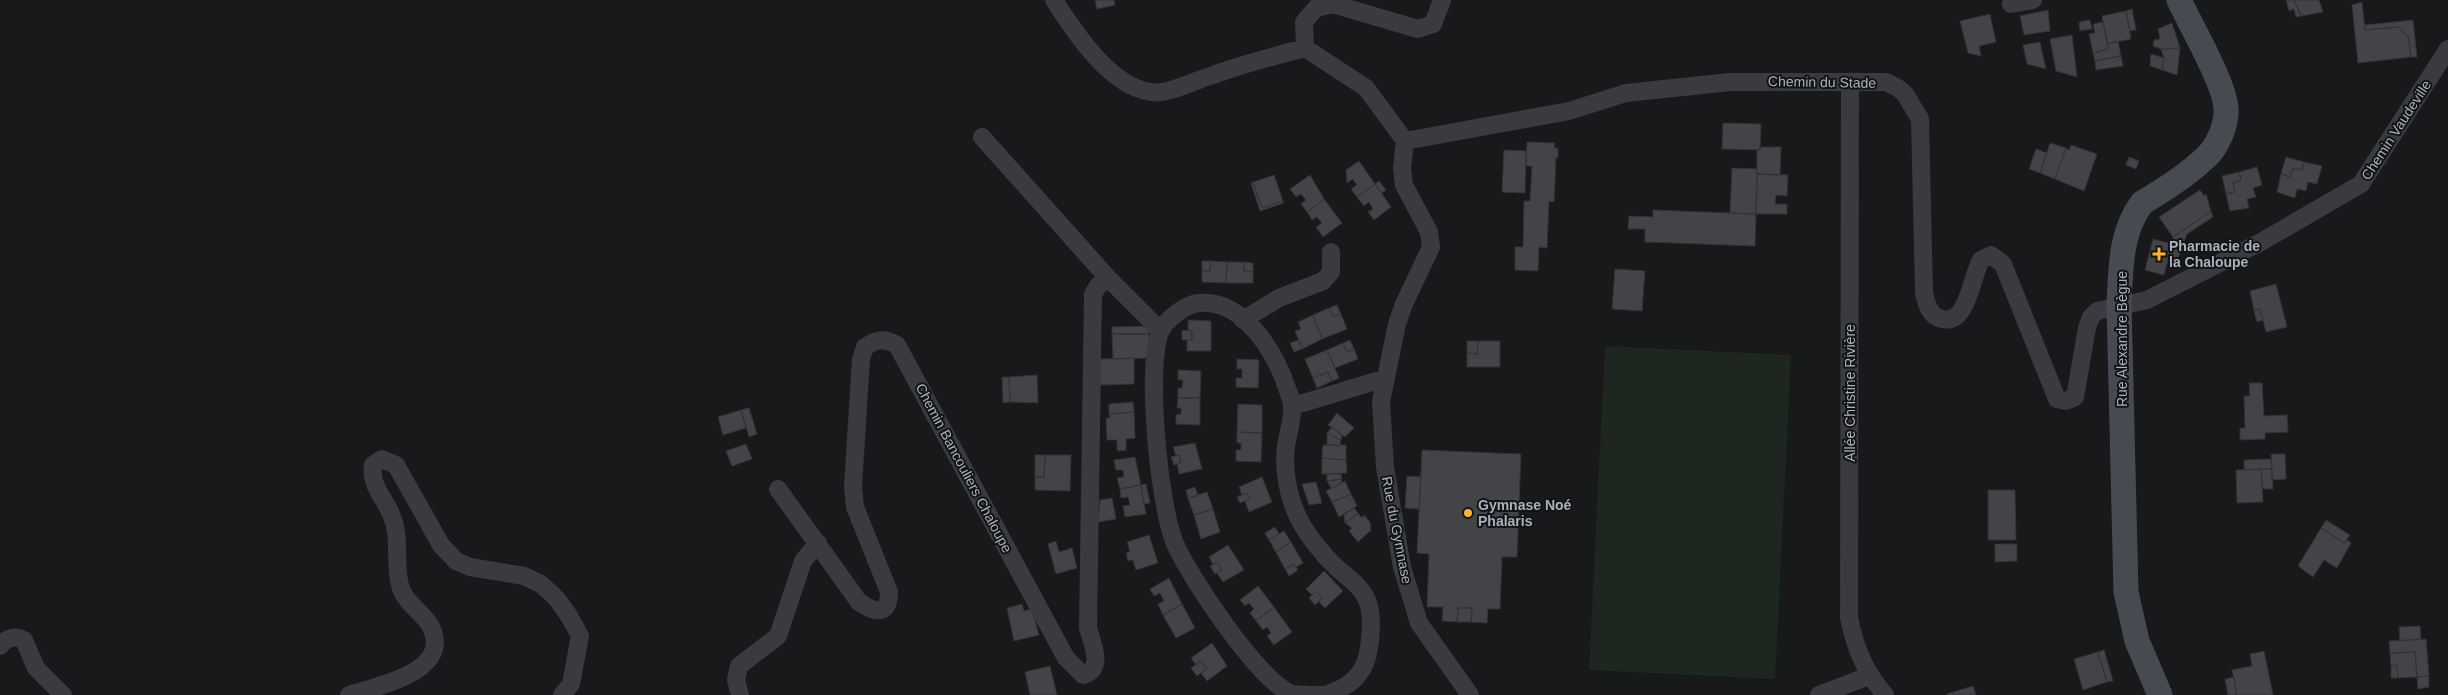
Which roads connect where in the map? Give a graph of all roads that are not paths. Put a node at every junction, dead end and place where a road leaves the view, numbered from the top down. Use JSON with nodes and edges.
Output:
{"nodes":[{"id":1,"x":1054,"y":0,"type":"edge"},
{"id":2,"x":1442,"y":0,"type":"edge"},
{"id":3,"x":2033,"y":0,"type":"edge"},
{"id":4,"x":2179,"y":0,"type":"edge"},
{"id":5,"x":2011,"y":4,"type":"dead end"},
{"id":6,"x":1305,"y":48,"type":"junction"},
{"id":7,"x":2448,"y":49,"type":"edge"},
{"id":8,"x":1850,"y":82,"type":"junction"},
{"id":9,"x":982,"y":137,"type":"dead end"},
{"id":10,"x":1404,"y":141,"type":"junction"},
{"id":11,"x":1331,"y":252,"type":"dead end"},
{"id":12,"x":1108,"y":278,"type":"junction"},
{"id":13,"x":2120,"y":304,"type":"junction"},
{"id":14,"x":1243,"y":320,"type":"junction"},
{"id":15,"x":1161,"y":331,"type":"junction"},
{"id":16,"x":1386,"y":378,"type":"junction"},
{"id":17,"x":1292,"y":406,"type":"junction"},
{"id":18,"x":778,"y":489,"type":"dead end"},
{"id":19,"x":818,"y":543,"type":"junction"},
{"id":20,"x":0,"y":646,"type":"edge"},
{"id":21,"x":1869,"y":676,"type":"junction"},
{"id":22,"x":63,"y":695,"type":"edge"},
{"id":23,"x":349,"y":695,"type":"edge"},
{"id":24,"x":562,"y":695,"type":"edge"},
{"id":25,"x":740,"y":695,"type":"edge"},
{"id":26,"x":1323,"y":695,"type":"edge"},
{"id":27,"x":1470,"y":695,"type":"edge"},
{"id":28,"x":1819,"y":695,"type":"edge"},
{"id":29,"x":1885,"y":695,"type":"edge"},
{"id":30,"x":2160,"y":695,"type":"edge"}],
"edges":[{"from":1,"to":6,"type":"street"},
{"from":2,"to":6,"type":"street"},
{"from":3,"to":5,"type":"street"},
{"from":4,"to":13,"type":"main road","name":"Rue Alexandre Bègue"},
{"from":6,"to":10,"type":"street"},
{"from":7,"to":13,"type":"street","name":"Chemin Vaudeville"},
{"from":8,"to":10,"type":"street","name":"Chemin du Stade"},
{"from":8,"to":13,"type":"street","name":"Chemin du Stade"},
{"from":8,"to":21,"type":"street","name":"Allée Christine Rivière"},
{"from":9,"to":12,"type":"street"},
{"from":10,"to":16,"type":"street"},
{"from":11,"to":14,"type":"street"},
{"from":12,"to":15,"type":"street"},
{"from":12,"to":19,"type":"street","name":"Chemin Bancouliers Chaloupe"},
{"from":13,"to":30,"type":"main road","name":"Rue Alexandre Bègue"},
{"from":14,"to":15,"type":"street"},
{"from":14,"to":17,"type":"street"},
{"from":15,"to":26,"type":"street"},
{"from":16,"to":17,"type":"street"},
{"from":16,"to":27,"type":"street","name":"Rue du Gymnase"},
{"from":17,"to":26,"type":"street"},
{"from":18,"to":19,"type":"street"},
{"from":19,"to":25,"type":"street"},
{"from":20,"to":22,"type":"street"},
{"from":21,"to":28,"type":"street"},
{"from":21,"to":29,"type":"street","name":"Allée Christine Rivière"},
{"from":23,"to":24,"type":"street"}]}
